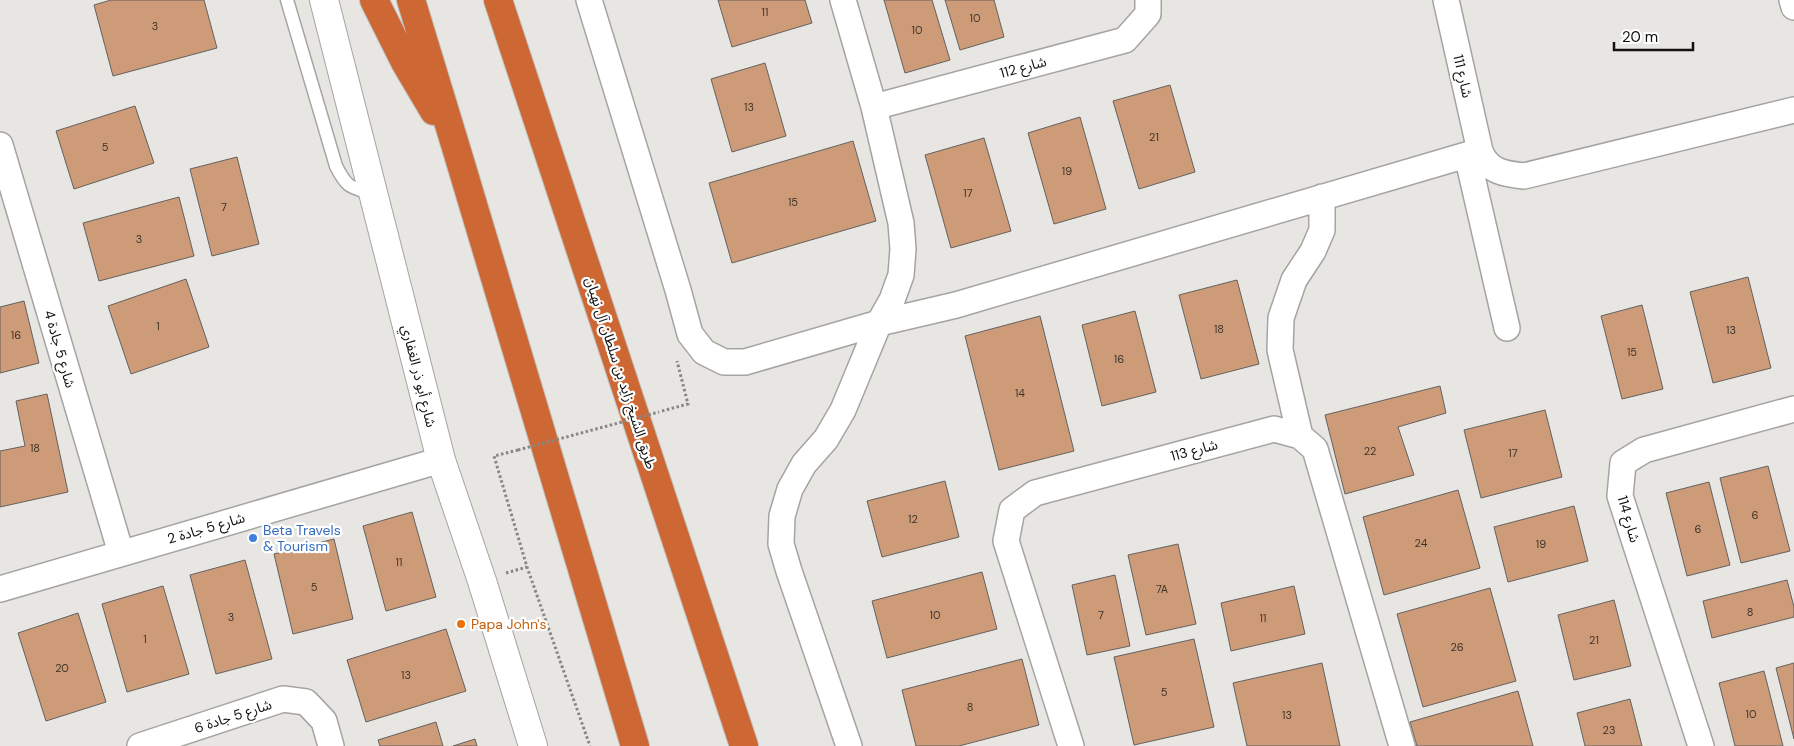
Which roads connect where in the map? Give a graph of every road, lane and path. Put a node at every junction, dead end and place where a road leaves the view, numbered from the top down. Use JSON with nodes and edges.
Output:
{"nodes":[{"id":1,"x":288,"y":0,"type":"edge"},
{"id":2,"x":324,"y":0,"type":"edge"},
{"id":3,"x":374,"y":0,"type":"edge"},
{"id":4,"x":411,"y":0,"type":"edge"},
{"id":5,"x":589,"y":0,"type":"edge"},
{"id":6,"x":843,"y":0,"type":"edge"},
{"id":7,"x":1148,"y":0,"type":"edge"},
{"id":8,"x":1446,"y":0,"type":"edge"},
{"id":9,"x":1792,"y":0,"type":"edge"},
{"id":10,"x":500,"y":4,"type":"edge"},
{"id":11,"x":1794,"y":8,"type":"edge"},
{"id":12,"x":874,"y":107,"type":"junction"},
{"id":13,"x":1794,"y":110,"type":"edge"},
{"id":14,"x":0,"y":145,"type":"edge"},
{"id":15,"x":458,"y":151,"type":"junction"},
{"id":16,"x":1473,"y":153,"type":"junction"},
{"id":17,"x":374,"y":194,"type":"junction"},
{"id":18,"x":1322,"y":197,"type":"junction"},
{"id":19,"x":879,"y":323,"type":"junction"},
{"id":20,"x":1507,"y":328,"type":"dead end"},
{"id":21,"x":688,"y":404,"type":"dead end"},
{"id":22,"x":1794,"y":409,"type":"edge"},
{"id":23,"x":1300,"y":436,"type":"junction"},
{"id":24,"x":441,"y":460,"type":"junction"},
{"id":25,"x":121,"y":553,"type":"junction"},
{"id":26,"x":0,"y":589,"type":"edge"},
{"id":27,"x":140,"y":746,"type":"edge"},
{"id":28,"x":331,"y":746,"type":"edge"},
{"id":29,"x":533,"y":746,"type":"edge"},
{"id":30,"x":590,"y":746,"type":"edge"},
{"id":31,"x":635,"y":746,"type":"edge"},
{"id":32,"x":744,"y":746,"type":"edge"},
{"id":33,"x":849,"y":746,"type":"edge"},
{"id":34,"x":1070,"y":746,"type":"edge"},
{"id":35,"x":1402,"y":746,"type":"edge"},
{"id":36,"x":1702,"y":746,"type":"edge"}],
"edges":[{"from":1,"to":17,"type":"lane"},
{"from":2,"to":17,"type":"street","name":"شارع أبو ذر الغفاري"},
{"from":3,"to":15,"type":"highway"},
{"from":4,"to":15,"type":"highway"},
{"from":5,"to":19,"type":"street"},
{"from":6,"to":12,"type":"street"},
{"from":7,"to":12,"type":"street","name":"شارع 112"},
{"from":8,"to":16,"type":"street","name":"شارع 111"},
{"from":9,"to":11,"type":"street"},
{"from":10,"to":32,"type":"highway","name":"طريق الشيخ زايد بن سلطان آل نهيان"},
{"from":12,"to":19,"type":"street"},
{"from":13,"to":16,"type":"street"},
{"from":14,"to":25,"type":"street","name":"شارع 5 جادة 4"},
{"from":15,"to":31,"type":"highway"},
{"from":16,"to":18,"type":"street"},
{"from":16,"to":20,"type":"street","name":"شارع 111"},
{"from":17,"to":24,"type":"street","name":"شارع أبو ذر الغفاري"},
{"from":18,"to":19,"type":"street"},
{"from":18,"to":23,"type":"street"},
{"from":19,"to":33,"type":"street"},
{"from":21,"to":30,"type":"path","bridge":true},
{"from":22,"to":36,"type":"street","name":"شارع 114"},
{"from":23,"to":34,"type":"street","name":"شارع 113"},
{"from":23,"to":35,"type":"street"},
{"from":24,"to":25,"type":"street","name":"شارع 5 جادة 2"},
{"from":24,"to":29,"type":"street","name":"شارع أبو ذر الغفاري"},
{"from":25,"to":26,"type":"street","name":"شارع 5 جادة 2"},
{"from":27,"to":28,"type":"street","name":"شارع 5 جادة 6"}]}
